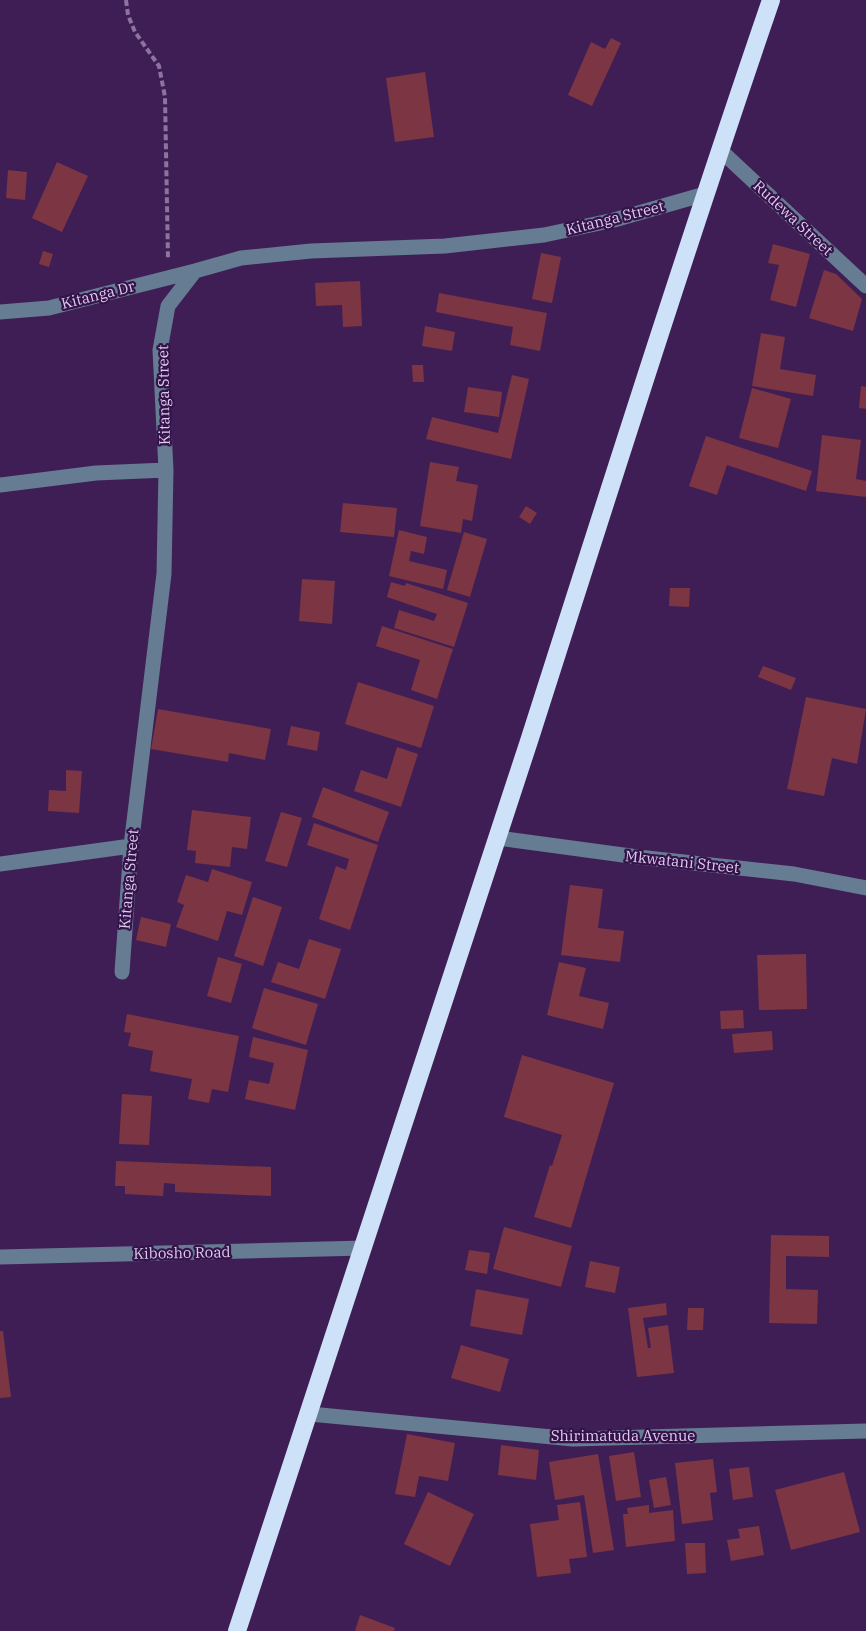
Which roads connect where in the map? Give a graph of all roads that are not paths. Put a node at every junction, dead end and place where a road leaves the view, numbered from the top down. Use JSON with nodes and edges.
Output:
{"nodes":[{"id":1,"x":771,"y":0,"type":"edge"},
{"id":2,"x":720,"y":150,"type":"junction"},
{"id":3,"x":705,"y":194,"type":"junction"},
{"id":4,"x":195,"y":271,"type":"junction"},
{"id":5,"x":866,"y":286,"type":"edge"},
{"id":6,"x":0,"y":312,"type":"edge"},
{"id":7,"x":166,"y":471,"type":"junction"},
{"id":8,"x":0,"y":485,"type":"edge"},
{"id":9,"x":498,"y":838,"type":"junction"},
{"id":10,"x":131,"y":846,"type":"junction"},
{"id":11,"x":0,"y":864,"type":"edge"},
{"id":12,"x":866,"y":888,"type":"edge"},
{"id":13,"x":122,"y":972,"type":"dead end"},
{"id":14,"x":364,"y":1248,"type":"junction"},
{"id":15,"x":0,"y":1257,"type":"edge"},
{"id":16,"x":310,"y":1414,"type":"junction"},
{"id":17,"x":866,"y":1431,"type":"edge"},
{"id":18,"x":237,"y":1631,"type":"edge"}],
"edges":[{"from":1,"to":2,"type":"highway"},
{"from":2,"to":3,"type":"highway"},
{"from":2,"to":5,"type":"street","name":"Rudewa Street"},
{"from":3,"to":4,"type":"street","name":"Kitanga Street"},
{"from":3,"to":9,"type":"highway"},
{"from":4,"to":6,"type":"street","name":"Kitanga Dr"},
{"from":4,"to":7,"type":"street","name":"Kitanga Street"},
{"from":7,"to":8,"type":"street"},
{"from":7,"to":10,"type":"street","name":"Kitanga Street"},
{"from":9,"to":12,"type":"street","name":"Mkwatani Street"},
{"from":9,"to":14,"type":"highway"},
{"from":10,"to":11,"type":"street"},
{"from":10,"to":13,"type":"street","name":"Kitanga Street"},
{"from":14,"to":15,"type":"street","name":"Kibosho Road"},
{"from":14,"to":16,"type":"highway"},
{"from":16,"to":17,"type":"street","name":"Shirimatuda Avenue"},
{"from":16,"to":18,"type":"highway"}]}
